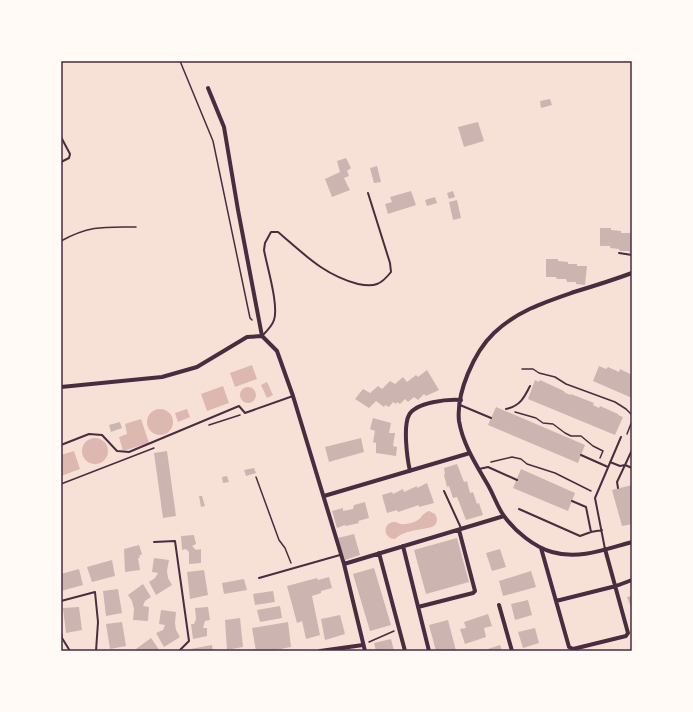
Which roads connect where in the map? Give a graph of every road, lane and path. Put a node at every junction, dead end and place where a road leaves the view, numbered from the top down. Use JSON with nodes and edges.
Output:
{"nodes":[{"id":1,"x":180,"y":61,"type":"edge"},
{"id":2,"x":208,"y":88,"type":"dead end"},
{"id":3,"x":61,"y":137,"type":"edge"},
{"id":4,"x":61,"y":162,"type":"edge"},
{"id":5,"x":368,"y":193,"type":"dead end"},
{"id":6,"x":136,"y":227,"type":"dead end"},
{"id":7,"x":61,"y":241,"type":"edge"},
{"id":8,"x":619,"y":253,"type":"dead end"},
{"id":9,"x":632,"y":255,"type":"edge"},
{"id":10,"x":632,"y":273,"type":"edge"},
{"id":11,"x":254,"y":324,"type":"dead end"},
{"id":12,"x":262,"y":336,"type":"junction"},
{"id":13,"x":522,"y":369,"type":"dead end"},
{"id":14,"x":530,"y":386,"type":"dead end"},
{"id":15,"x":61,"y":387,"type":"edge"},
{"id":16,"x":293,"y":396,"type":"junction"},
{"id":17,"x":461,"y":402,"type":"junction"},
{"id":18,"x":513,"y":407,"type":"junction"},
{"id":19,"x":506,"y":409,"type":"dead end"},
{"id":20,"x":632,"y":416,"type":"edge"},
{"id":21,"x":491,"y":418,"type":"dead end"},
{"id":22,"x":621,"y":437,"type":"dead end"},
{"id":23,"x":61,"y":445,"type":"edge"},
{"id":24,"x":632,"y":451,"type":"edge"},
{"id":25,"x":470,"y":453,"type":"junction"},
{"id":26,"x":581,"y":455,"type":"dead end"},
{"id":27,"x":598,"y":462,"type":"junction"},
{"id":28,"x":610,"y":462,"type":"junction"},
{"id":29,"x":625,"y":465,"type":"junction"},
{"id":30,"x":608,"y":467,"type":"junction"},
{"id":31,"x":486,"y":468,"type":"junction"},
{"id":32,"x":632,"y":468,"type":"edge"},
{"id":33,"x":479,"y":469,"type":"junction"},
{"id":34,"x":410,"y":471,"type":"junction"},
{"id":35,"x":256,"y":477,"type":"dead end"},
{"id":36,"x":517,"y":480,"type":"dead end"},
{"id":37,"x":618,"y":488,"type":"dead end"},
{"id":38,"x":444,"y":491,"type":"dead end"},
{"id":39,"x":597,"y":494,"type":"junction"},
{"id":40,"x":324,"y":496,"type":"junction"},
{"id":41,"x":572,"y":501,"type":"dead end"},
{"id":42,"x":519,"y":509,"type":"dead end"},
{"id":43,"x":504,"y":516,"type":"junction"},
{"id":44,"x":461,"y":529,"type":"junction"},
{"id":45,"x":602,"y":530,"type":"junction"},
{"id":46,"x":591,"y":532,"type":"junction"},
{"id":47,"x":154,"y":542,"type":"dead end"},
{"id":48,"x":632,"y":542,"type":"edge"},
{"id":49,"x":403,"y":546,"type":"junction"},
{"id":50,"x":541,"y":548,"type":"junction"},
{"id":51,"x":605,"y":549,"type":"junction"},
{"id":52,"x":379,"y":553,"type":"junction"},
{"id":53,"x":341,"y":555,"type":"junction"},
{"id":54,"x":344,"y":564,"type":"junction"},
{"id":55,"x":292,"y":568,"type":"junction"},
{"id":56,"x":258,"y":578,"type":"dead end"},
{"id":57,"x":632,"y":580,"type":"edge"},
{"id":58,"x":616,"y":586,"type":"junction"},
{"id":59,"x":61,"y":601,"type":"edge"},
{"id":60,"x":556,"y":601,"type":"junction"},
{"id":61,"x":499,"y":605,"type":"dead end"},
{"id":62,"x":418,"y":607,"type":"junction"},
{"id":63,"x":399,"y":629,"type":"junction"},
{"id":64,"x":61,"y":632,"type":"edge"},
{"id":65,"x":363,"y":645,"type":"junction"},
{"id":66,"x":70,"y":651,"type":"edge"},
{"id":67,"x":96,"y":651,"type":"edge"},
{"id":68,"x":179,"y":651,"type":"edge"},
{"id":69,"x":320,"y":651,"type":"edge"},
{"id":70,"x":365,"y":651,"type":"edge"},
{"id":71,"x":405,"y":651,"type":"edge"},
{"id":72,"x":429,"y":651,"type":"edge"},
{"id":73,"x":512,"y":651,"type":"edge"}],
"edges":[{"from":1,"to":11,"type":"path"},
{"from":2,"to":12,"type":"street"},
{"from":3,"to":4,"type":"lane"},
{"from":5,"to":12,"type":"lane"},
{"from":6,"to":7,"type":"path"},
{"from":8,"to":9,"type":"lane"},
{"from":10,"to":17,"type":"street"},
{"from":12,"to":15,"type":"street"},
{"from":12,"to":16,"type":"street"},
{"from":13,"to":20,"type":"path"},
{"from":14,"to":18,"type":"lane"},
{"from":16,"to":23,"type":"lane"},
{"from":16,"to":40,"type":"street"},
{"from":17,"to":21,"type":"lane"},
{"from":17,"to":25,"type":"street"},
{"from":17,"to":34,"type":"street"},
{"from":18,"to":19,"type":"lane"},
{"from":18,"to":27,"type":"path"},
{"from":22,"to":28,"type":"lane"},
{"from":24,"to":29,"type":"lane"},
{"from":25,"to":33,"type":"street"},
{"from":25,"to":34,"type":"street"},
{"from":26,"to":27,"type":"lane"},
{"from":27,"to":30,"type":"lane"},
{"from":28,"to":29,"type":"lane"},
{"from":28,"to":30,"type":"lane"},
{"from":29,"to":32,"type":"lane"},
{"from":29,"to":37,"type":"lane"},
{"from":30,"to":39,"type":"lane"},
{"from":31,"to":33,"type":"lane"},
{"from":31,"to":36,"type":"lane"},
{"from":31,"to":39,"type":"path"},
{"from":33,"to":43,"type":"street"},
{"from":34,"to":40,"type":"street"},
{"from":35,"to":55,"type":"path"},
{"from":38,"to":44,"type":"lane"},
{"from":39,"to":45,"type":"lane"},
{"from":40,"to":53,"type":"street"},
{"from":41,"to":46,"type":"lane"},
{"from":42,"to":46,"type":"lane"},
{"from":43,"to":44,"type":"street"},
{"from":43,"to":50,"type":"street"},
{"from":44,"to":49,"type":"street"},
{"from":44,"to":62,"type":"street"},
{"from":45,"to":46,"type":"lane"},
{"from":45,"to":51,"type":"lane"},
{"from":47,"to":68,"type":"lane"},
{"from":48,"to":51,"type":"street"},
{"from":49,"to":52,"type":"street"},
{"from":49,"to":62,"type":"street"},
{"from":50,"to":51,"type":"street"},
{"from":50,"to":60,"type":"street"},
{"from":51,"to":58,"type":"street"},
{"from":52,"to":54,"type":"street"},
{"from":52,"to":63,"type":"street"},
{"from":53,"to":54,"type":"street"},
{"from":53,"to":55,"type":"lane"},
{"from":54,"to":65,"type":"street"},
{"from":55,"to":56,"type":"lane"},
{"from":57,"to":58,"type":"street"},
{"from":58,"to":60,"type":"street"},
{"from":58,"to":60,"type":"street"},
{"from":59,"to":67,"type":"lane"},
{"from":61,"to":73,"type":"street"},
{"from":62,"to":72,"type":"street"},
{"from":63,"to":65,"type":"path"},
{"from":63,"to":71,"type":"street"},
{"from":64,"to":66,"type":"lane"},
{"from":65,"to":69,"type":"street"},
{"from":65,"to":70,"type":"street"}]}
